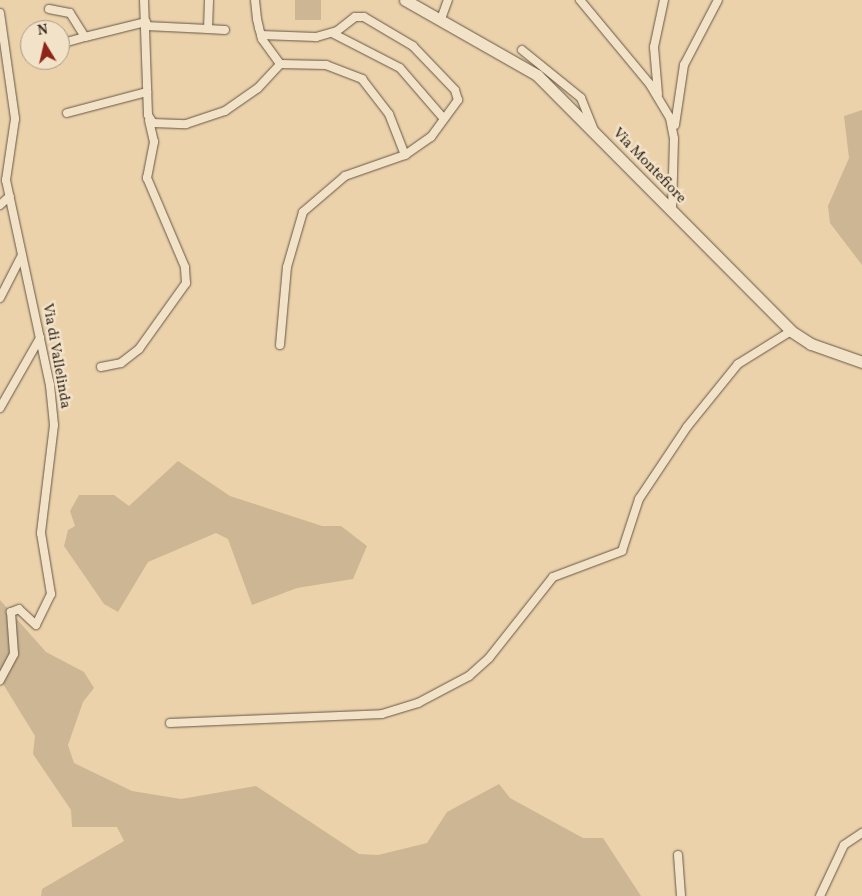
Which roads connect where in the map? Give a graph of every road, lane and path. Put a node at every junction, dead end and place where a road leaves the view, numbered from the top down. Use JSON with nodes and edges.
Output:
{"nodes":[{"id":1,"x":144,"y":0,"type":"edge"},
{"id":2,"x":209,"y":0,"type":"edge"},
{"id":3,"x":254,"y":0,"type":"edge"},
{"id":4,"x":405,"y":0,"type":"edge"},
{"id":5,"x":448,"y":0,"type":"edge"},
{"id":6,"x":580,"y":0,"type":"edge"},
{"id":7,"x":664,"y":0,"type":"edge"},
{"id":8,"x":718,"y":0,"type":"edge"},
{"id":9,"x":49,"y":9,"type":"dead end"},
{"id":10,"x":0,"y":14,"type":"edge"},
{"id":11,"x":441,"y":19,"type":"junction"},
{"id":12,"x":146,"y":24,"type":"junction"},
{"id":13,"x":208,"y":29,"type":"junction"},
{"id":14,"x":225,"y":30,"type":"dead end"},
{"id":15,"x":332,"y":33,"type":"junction"},
{"id":16,"x":260,"y":35,"type":"junction"},
{"id":17,"x":85,"y":37,"type":"junction"},
{"id":18,"x":70,"y":41,"type":"edge"},
{"id":19,"x":522,"y":50,"type":"dead end"},
{"id":20,"x":280,"y":64,"type":"junction"},
{"id":21,"x":147,"y":92,"type":"junction"},
{"id":22,"x":658,"y":99,"type":"junction"},
{"id":23,"x":67,"y":113,"type":"dead end"},
{"id":24,"x":444,"y":119,"type":"junction"},
{"id":25,"x":149,"y":121,"type":"junction"},
{"id":26,"x":594,"y":131,"type":"junction"},
{"id":27,"x":674,"y":139,"type":"junction"},
{"id":28,"x":405,"y":155,"type":"junction"},
{"id":29,"x":10,"y":196,"type":"junction"},
{"id":30,"x":0,"y":205,"type":"edge"},
{"id":31,"x":672,"y":211,"type":"junction"},
{"id":32,"x":22,"y":255,"type":"junction"},
{"id":33,"x":0,"y":298,"type":"edge"},
{"id":34,"x":790,"y":331,"type":"junction"},
{"id":35,"x":40,"y":338,"type":"junction"},
{"id":36,"x":280,"y":345,"type":"dead end"},
{"id":37,"x":862,"y":362,"type":"edge"},
{"id":38,"x":102,"y":367,"type":"dead end"},
{"id":39,"x":0,"y":408,"type":"edge"},
{"id":40,"x":0,"y":680,"type":"edge"},
{"id":41,"x":170,"y":724,"type":"dead end"},
{"id":42,"x":862,"y":833,"type":"edge"},
{"id":43,"x":678,"y":855,"type":"dead end"},
{"id":44,"x":681,"y":896,"type":"edge"},
{"id":45,"x":820,"y":896,"type":"edge"}],
"edges":[{"from":1,"to":12,"type":"street"},
{"from":2,"to":13,"type":"street"},
{"from":3,"to":16,"type":"street"},
{"from":4,"to":11,"type":"main road","name":"Via Montefiore"},
{"from":5,"to":11,"type":"street"},
{"from":6,"to":22,"type":"street"},
{"from":7,"to":22,"type":"street"},
{"from":8,"to":27,"type":"street"},
{"from":9,"to":17,"type":"street"},
{"from":10,"to":29,"type":"street","name":"Via di Vallelinda"},
{"from":11,"to":26,"type":"main road","name":"Via Montefiore"},
{"from":12,"to":13,"type":"street"},
{"from":12,"to":17,"type":"street"},
{"from":12,"to":21,"type":"street"},
{"from":13,"to":14,"type":"street"},
{"from":15,"to":16,"type":"street"},
{"from":15,"to":24,"type":"street"},
{"from":15,"to":24,"type":"street"},
{"from":16,"to":20,"type":"street"},
{"from":17,"to":18,"type":"street"},
{"from":19,"to":26,"type":"street"},
{"from":20,"to":25,"type":"street"},
{"from":20,"to":28,"type":"street"},
{"from":21,"to":23,"type":"street"},
{"from":21,"to":25,"type":"street"},
{"from":22,"to":27,"type":"street"},
{"from":24,"to":28,"type":"street"},
{"from":25,"to":38,"type":"street"},
{"from":26,"to":31,"type":"main road","name":"Via Montefiore"},
{"from":27,"to":31,"type":"street"},
{"from":28,"to":36,"type":"street"},
{"from":29,"to":30,"type":"street"},
{"from":29,"to":32,"type":"street","name":"Via di Vallelinda"},
{"from":31,"to":34,"type":"main road","name":"Via Montefiore"},
{"from":32,"to":33,"type":"street"},
{"from":32,"to":35,"type":"street","name":"Via di Vallelinda"},
{"from":34,"to":37,"type":"main road","name":"Via Montefiore"},
{"from":34,"to":41,"type":"street"},
{"from":35,"to":39,"type":"street"},
{"from":35,"to":40,"type":"street","name":"Via di Vallelinda"},
{"from":42,"to":45,"type":"street"},
{"from":43,"to":44,"type":"street"}]}
